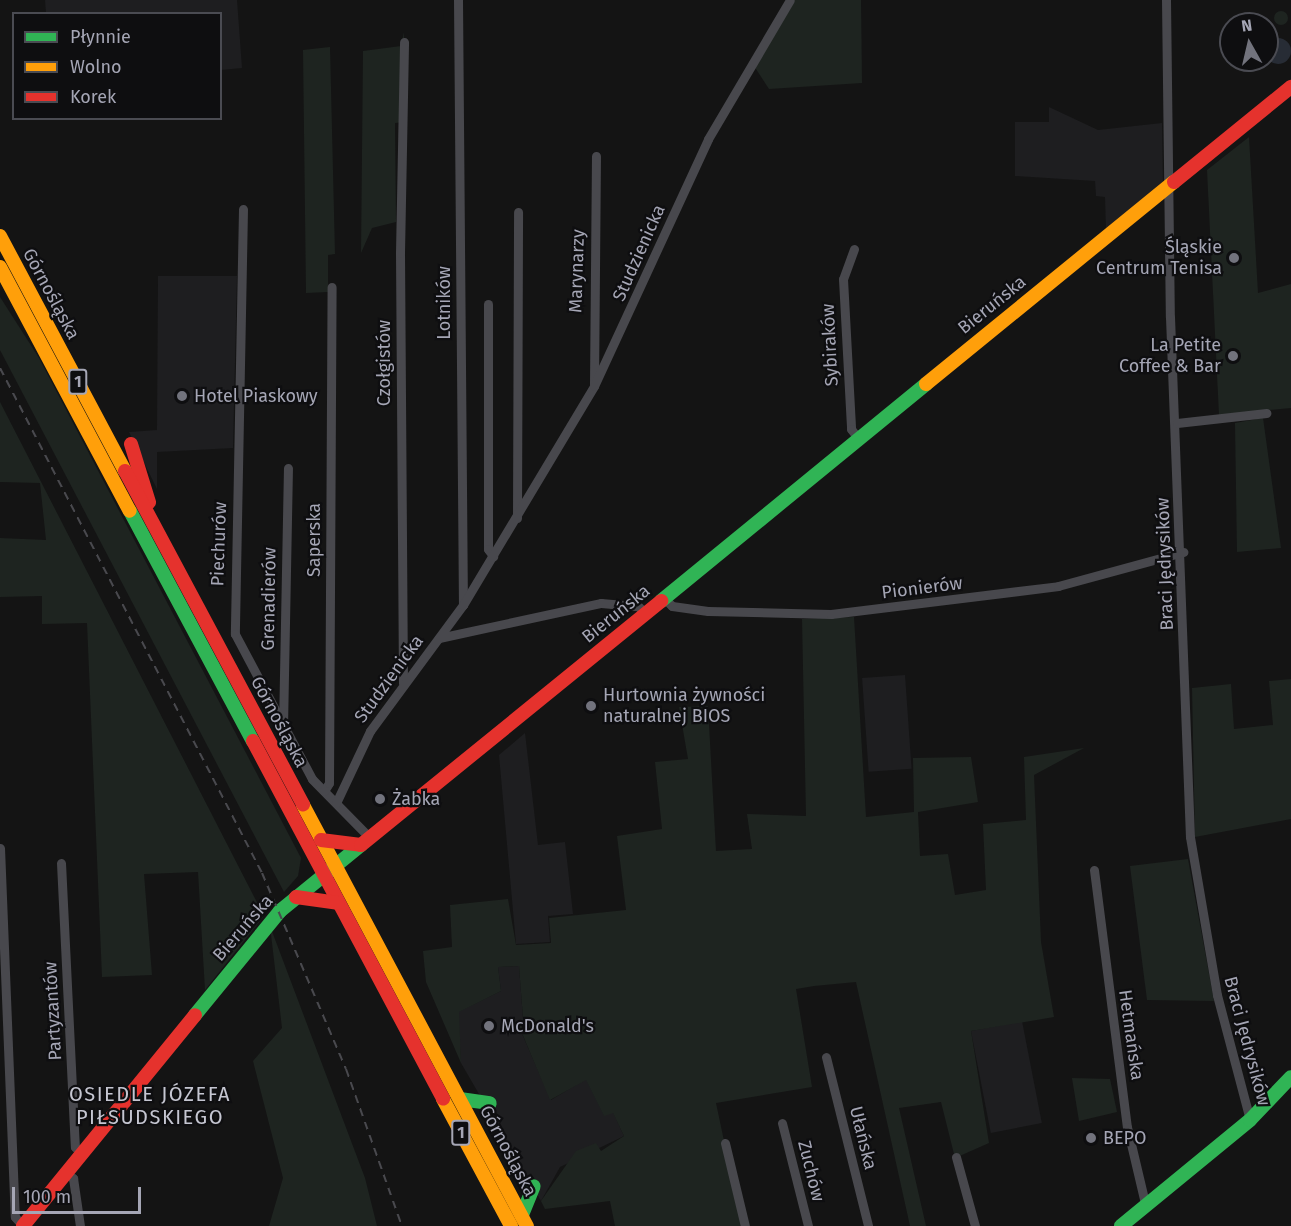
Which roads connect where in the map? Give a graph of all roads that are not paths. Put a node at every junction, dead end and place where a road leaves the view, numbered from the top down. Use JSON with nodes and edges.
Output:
{"nodes":[{"id":1,"x":458,"y":0,"type":"edge"},
{"id":2,"x":790,"y":0,"type":"edge"},
{"id":3,"x":1166,"y":0,"type":"edge"},
{"id":4,"x":404,"y":42,"type":"dead end"},
{"id":5,"x":1291,"y":87,"type":"edge"},
{"id":6,"x":596,"y":156,"type":"dead end"},
{"id":7,"x":1167,"y":187,"type":"junction"},
{"id":8,"x":243,"y":209,"type":"dead end"},
{"id":9,"x":519,"y":212,"type":"dead end"},
{"id":10,"x":0,"y":236,"type":"edge"},
{"id":11,"x":854,"y":249,"type":"dead end"},
{"id":12,"x":0,"y":267,"type":"edge"},
{"id":13,"x":332,"y":287,"type":"dead end"},
{"id":14,"x":488,"y":304,"type":"dead end"},
{"id":15,"x":594,"y":386,"type":"junction"},
{"id":16,"x":1266,"y":413,"type":"dead end"},
{"id":17,"x":1177,"y":423,"type":"junction"},
{"id":18,"x":858,"y":438,"type":"junction"},
{"id":19,"x":131,"y":444,"type":"dead end"},
{"id":20,"x":288,"y":468,"type":"dead end"},
{"id":21,"x":517,"y":518,"type":"junction"},
{"id":22,"x":156,"y":528,"type":"junction"},
{"id":23,"x":1183,"y":552,"type":"junction"},
{"id":24,"x":493,"y":556,"type":"junction"},
{"id":25,"x":664,"y":598,"type":"junction"},
{"id":26,"x":463,"y":605,"type":"junction"},
{"id":27,"x":645,"y":613,"type":"junction"},
{"id":28,"x":439,"y":638,"type":"junction"},
{"id":29,"x":403,"y":683,"type":"junction"},
{"id":30,"x":283,"y":730,"type":"junction"},
{"id":31,"x":324,"y":791,"type":"junction"},
{"id":32,"x":336,"y":803,"type":"junction"},
{"id":33,"x":321,"y":840,"type":"junction"},
{"id":34,"x":364,"y":841,"type":"junction"},
{"id":35,"x":0,"y":848,"type":"edge"},
{"id":36,"x":61,"y":863,"type":"dead end"},
{"id":37,"x":335,"y":865,"type":"junction"},
{"id":38,"x":1094,"y":870,"type":"dead end"},
{"id":39,"x":324,"y":875,"type":"junction"},
{"id":40,"x":296,"y":897,"type":"junction"},
{"id":41,"x":338,"y":903,"type":"junction"},
{"id":42,"x":826,"y":1057,"type":"dead end"},
{"id":43,"x":1291,"y":1077,"type":"edge"},
{"id":44,"x":460,"y":1099,"type":"junction"},
{"id":45,"x":490,"y":1103,"type":"dead end"},
{"id":46,"x":1250,"y":1120,"type":"junction"},
{"id":47,"x":782,"y":1123,"type":"dead end"},
{"id":48,"x":725,"y":1143,"type":"dead end"},
{"id":49,"x":82,"y":1154,"type":"junction"},
{"id":50,"x":956,"y":1157,"type":"dead end"},
{"id":51,"x":66,"y":1173,"type":"junction"},
{"id":52,"x":534,"y":1186,"type":"dead end"},
{"id":53,"x":1145,"y":1203,"type":"junction"},
{"id":54,"x":524,"y":1221,"type":"edge"},
{"id":55,"x":23,"y":1226,"type":"edge"},
{"id":56,"x":80,"y":1226,"type":"edge"},
{"id":57,"x":511,"y":1226,"type":"edge"},
{"id":58,"x":746,"y":1226,"type":"edge"},
{"id":59,"x":808,"y":1226,"type":"edge"},
{"id":60,"x":868,"y":1226,"type":"edge"},
{"id":61,"x":975,"y":1226,"type":"edge"},
{"id":62,"x":1121,"y":1226,"type":"edge"}],
"edges":[{"from":1,"to":26,"type":"street","name":"Lotników"},
{"from":2,"to":15,"type":"street","name":"Studzienicka"},
{"from":3,"to":7,"type":"street","name":"Braci Jędrysików"},
{"from":4,"to":29,"type":"street","name":"Czołgistów"},
{"from":5,"to":7,"type":"main road","name":"Bieruńska"},
{"from":6,"to":15,"type":"street","name":"Marynarzy"},
{"from":7,"to":17,"type":"street","name":"Braci Jędrysików"},
{"from":7,"to":18,"type":"main road","name":"Bieruńska"},
{"from":8,"to":30,"type":"street","name":"Piechurów"},
{"from":9,"to":21,"type":"street"},
{"from":10,"to":22,"type":"main road","name":"Górnośląska","number":"1"},
{"from":11,"to":18,"type":"street","name":"Sybiraków"},
{"from":12,"to":39,"type":"main road","name":"Górnośląska","number":"1"},
{"from":13,"to":31,"type":"street","name":"Saperska"},
{"from":14,"to":24,"type":"street"},
{"from":15,"to":21,"type":"street","name":"Studzienicka"},
{"from":16,"to":17,"type":"street"},
{"from":17,"to":23,"type":"street","name":"Braci Jędrysików"},
{"from":18,"to":25,"type":"main road","name":"Bieruńska"},
{"from":19,"to":22,"type":"main road"},
{"from":20,"to":30,"type":"street","name":"Grenadierów"},
{"from":21,"to":24,"type":"street","name":"Studzienicka"},
{"from":22,"to":33,"type":"main road","name":"Górnośląska","number":"1"},
{"from":23,"to":25,"type":"street","name":"Pionierów"},
{"from":23,"to":46,"type":"street","name":"Braci Jędrysików"},
{"from":24,"to":26,"type":"street","name":"Studzienicka"},
{"from":25,"to":27,"type":"main road","name":"Bieruńska"},
{"from":26,"to":28,"type":"street","name":"Studzienicka"},
{"from":27,"to":28,"type":"street"},
{"from":27,"to":34,"type":"main road","name":"Bieruńska"},
{"from":28,"to":29,"type":"street","name":"Studzienicka"},
{"from":29,"to":32,"type":"street","name":"Studzienicka"},
{"from":30,"to":31,"type":"street","name":"Piechurów"},
{"from":31,"to":32,"type":"street","name":"Piechurów"},
{"from":32,"to":34,"type":"street","name":"Piechurów"},
{"from":33,"to":34,"type":"main road"},
{"from":33,"to":37,"type":"main road","name":"Górnośląska","number":"1"},
{"from":34,"to":37,"type":"main road","name":"Bieruńska"},
{"from":35,"to":55,"type":"street"},
{"from":36,"to":49,"type":"street","name":"Partyzantów"},
{"from":37,"to":39,"type":"main road","name":"Bieruńska"},
{"from":37,"to":44,"type":"main road","name":"Górnośląska","number":"1"},
{"from":38,"to":53,"type":"street","name":"Hetmańska"},
{"from":39,"to":40,"type":"main road","name":"Bieruńska"},
{"from":39,"to":41,"type":"main road","name":"Górnośląska","number":"1"},
{"from":40,"to":41,"type":"main road"},
{"from":40,"to":49,"type":"main road","name":"Bieruńska"},
{"from":41,"to":57,"type":"main road","name":"Górnośląska","number":"1"},
{"from":42,"to":60,"type":"street","name":"Ułańska"},
{"from":43,"to":46,"type":"main road"},
{"from":44,"to":45,"type":"main road"},
{"from":44,"to":54,"type":"main road","name":"Górnośląska","number":"1"},
{"from":46,"to":53,"type":"main road"},
{"from":47,"to":59,"type":"street","name":"Zuchów"},
{"from":48,"to":58,"type":"street"},
{"from":49,"to":51,"type":"main road","name":"Bieruńska"},
{"from":50,"to":61,"type":"street"},
{"from":51,"to":55,"type":"main road","name":"Bieruńska"},
{"from":51,"to":56,"type":"street"},
{"from":52,"to":54,"type":"main road"},
{"from":53,"to":62,"type":"main road"}]}
